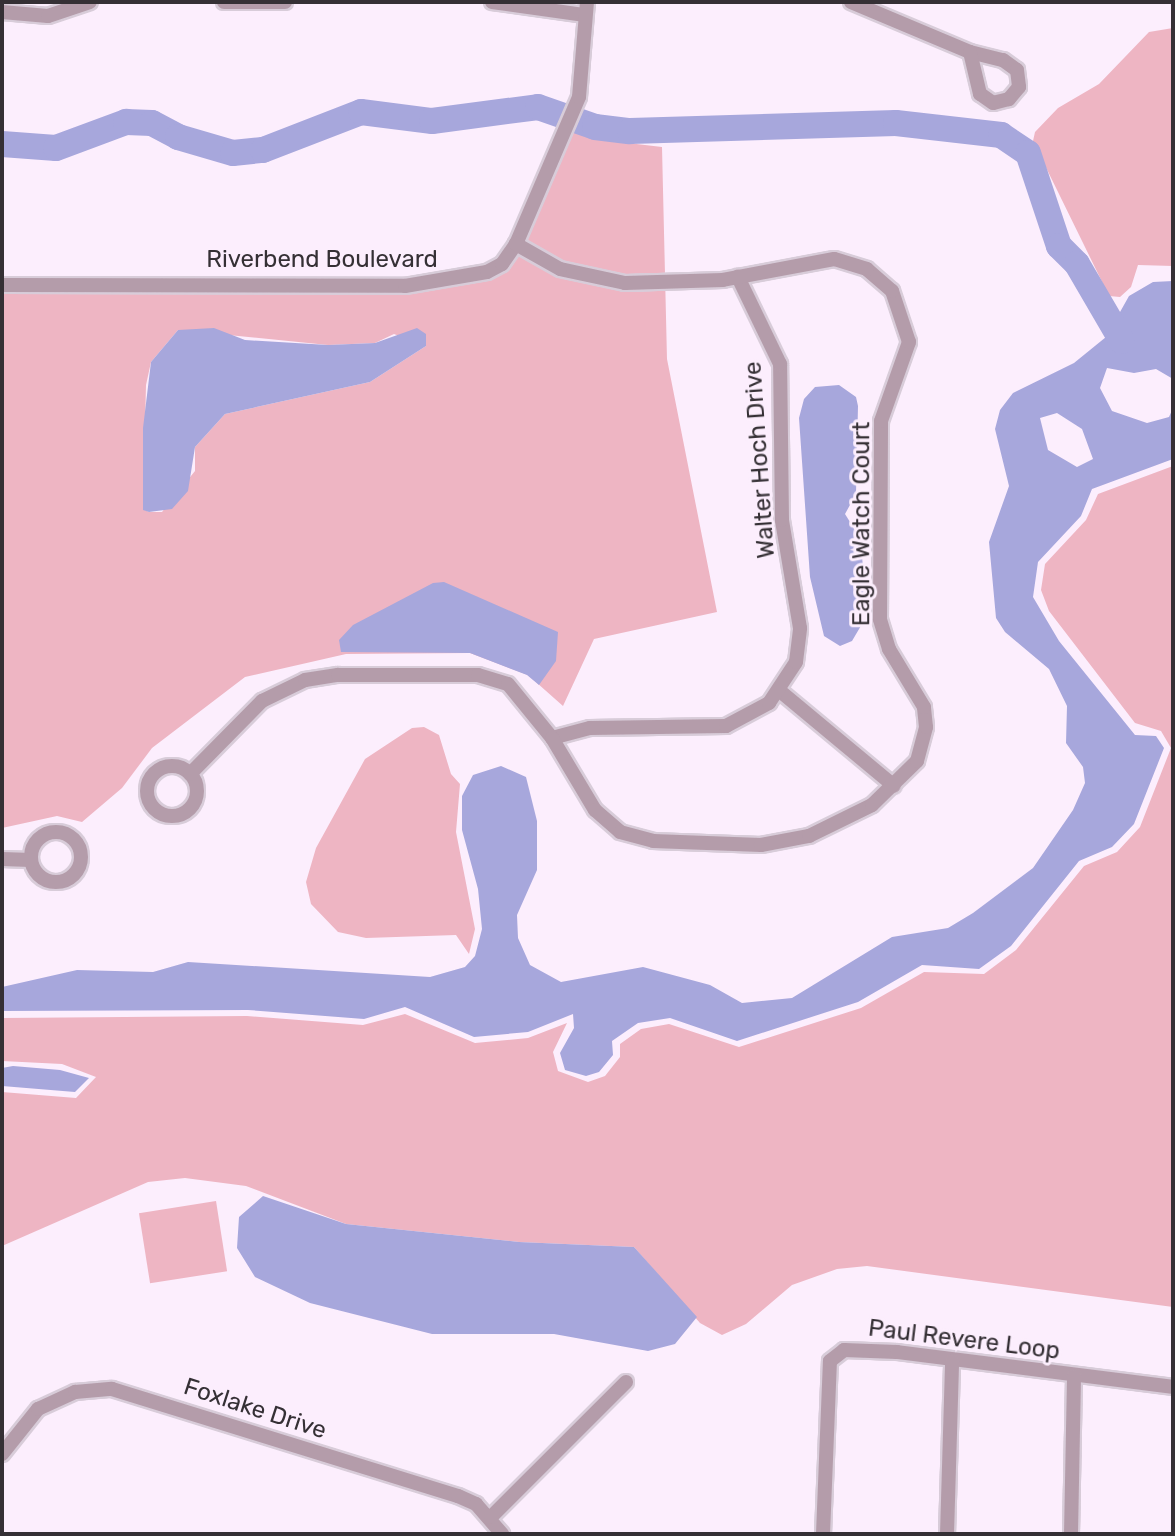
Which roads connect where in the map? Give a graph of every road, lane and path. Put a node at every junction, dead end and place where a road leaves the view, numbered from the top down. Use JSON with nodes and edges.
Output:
{"nodes":[{"id":1,"x":90,"y":2,"type":"edge"},
{"id":2,"x":224,"y":2,"type":"edge"},
{"id":3,"x":285,"y":2,"type":"edge"},
{"id":4,"x":492,"y":2,"type":"edge"},
{"id":5,"x":851,"y":2,"type":"edge"},
{"id":6,"x":586,"y":9,"type":"edge"},
{"id":7,"x":2,"y":12,"type":"edge"},
{"id":8,"x":970,"y":52,"type":"dead end"},
{"id":9,"x":516,"y":244,"type":"junction"},
{"id":10,"x":738,"y":277,"type":"junction"},
{"id":11,"x":2,"y":285,"type":"edge"},
{"id":12,"x":780,"y":691,"type":"junction"},
{"id":13,"x":552,"y":738,"type":"junction"},
{"id":14,"x":190,"y":774,"type":"dead end"},
{"id":15,"x":894,"y":786,"type":"junction"},
{"id":16,"x":2,"y":859,"type":"edge"},
{"id":17,"x":31,"y":860,"type":"dead end"},
{"id":18,"x":952,"y":1361,"type":"junction"},
{"id":19,"x":1074,"y":1376,"type":"junction"},
{"id":20,"x":626,"y":1382,"type":"dead end"},
{"id":21,"x":1173,"y":1387,"type":"edge"},
{"id":22,"x":2,"y":1454,"type":"edge"},
{"id":23,"x":491,"y":1517,"type":"junction"},
{"id":24,"x":502,"y":1534,"type":"edge"},
{"id":25,"x":823,"y":1534,"type":"edge"},
{"id":26,"x":947,"y":1534,"type":"edge"},
{"id":27,"x":1071,"y":1534,"type":"edge"}],
"edges":[{"from":1,"to":7,"type":"street"},
{"from":2,"to":3,"type":"street"},
{"from":4,"to":6,"type":"street"},
{"from":5,"to":8,"type":"street"},
{"from":6,"to":9,"type":"street","name":"Riverbend Boulevard"},
{"from":9,"to":10,"type":"street","name":"Eagle Watch Court"},
{"from":9,"to":11,"type":"street","name":"Riverbend Boulevard"},
{"from":10,"to":12,"type":"street","name":"Walter Hoch Drive"},
{"from":10,"to":15,"type":"street","name":"Eagle Watch Court"},
{"from":12,"to":13,"type":"street","name":"Walter Hoch Drive"},
{"from":12,"to":15,"type":"street"},
{"from":13,"to":14,"type":"street","name":"Eagle Watch Court"},
{"from":13,"to":15,"type":"street","name":"Eagle Watch Court"},
{"from":16,"to":17,"type":"street"},
{"from":18,"to":19,"type":"street","name":"Paul Revere Loop"},
{"from":18,"to":25,"type":"street","name":"Paul Revere Loop"},
{"from":18,"to":26,"type":"street"},
{"from":19,"to":21,"type":"street","name":"Paul Revere Loop"},
{"from":19,"to":27,"type":"street"},
{"from":20,"to":23,"type":"street"},
{"from":22,"to":23,"type":"street","name":"Foxlake Drive"},
{"from":23,"to":24,"type":"street","name":"Foxlake Drive"}]}
